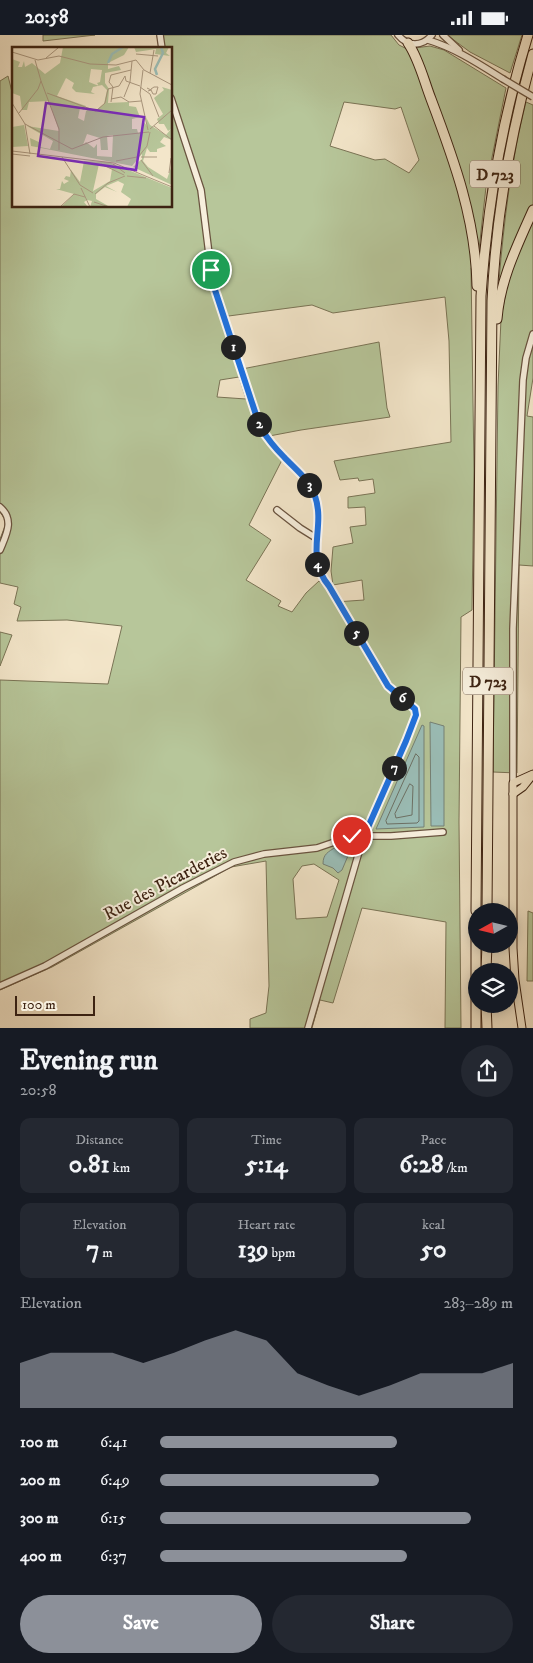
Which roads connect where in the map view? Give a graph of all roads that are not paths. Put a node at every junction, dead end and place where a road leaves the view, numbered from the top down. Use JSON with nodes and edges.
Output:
{"nodes":[{"id":1,"x":398,"y":35,"type":"edge"},
{"id":2,"x":443,"y":35,"type":"edge"},
{"id":3,"x":528,"y":35,"type":"edge"},
{"id":4,"x":430,"y":37,"type":"edge"},
{"id":5,"x":408,"y":43,"type":"junction"},
{"id":6,"x":533,"y":54,"type":"edge"},
{"id":7,"x":464,"y":55,"type":"junction"},
{"id":8,"x":533,"y":97,"type":"edge"},
{"id":9,"x":172,"y":101,"type":"edge"},
{"id":10,"x":533,"y":210,"type":"edge"},
{"id":11,"x":481,"y":316,"type":"junction"},
{"id":12,"x":533,"y":334,"type":"edge"},
{"id":13,"x":490,"y":358,"type":"junction"},
{"id":14,"x":0,"y":507,"type":"edge"},
{"id":15,"x":277,"y":510,"type":"dead end"},
{"id":16,"x":316,"y":538,"type":"junction"},
{"id":17,"x":0,"y":550,"type":"edge"},
{"id":18,"x":533,"y":775,"type":"edge"},
{"id":19,"x":513,"y":783,"type":"junction"},
{"id":20,"x":513,"y":794,"type":"junction"},
{"id":21,"x":443,"y":832,"type":"dead end"},
{"id":22,"x":364,"y":835,"type":"junction"},
{"id":23,"x":476,"y":903,"type":"edge"},
{"id":24,"x":487,"y":903,"type":"edge"},
{"id":25,"x":476,"y":953,"type":"edge"},
{"id":26,"x":0,"y":986,"type":"edge"},
{"id":27,"x":486,"y":1013,"type":"edge"},
{"id":28,"x":308,"y":1028,"type":"edge"},
{"id":29,"x":476,"y":1028,"type":"edge"},
{"id":30,"x":487,"y":1028,"type":"edge"},
{"id":31,"x":522,"y":1028,"type":"edge"}],
"edges":[{"from":1,"to":5,"type":"street"},
{"from":2,"to":7,"type":"street"},
{"from":3,"to":11,"type":"highway","number":"D 723"},
{"from":4,"to":5,"type":"street"},
{"from":4,"to":7,"type":"street"},
{"from":5,"to":11,"type":"highway"},
{"from":6,"to":13,"type":"highway","number":"D 723"},
{"from":7,"to":8,"type":"street","bridge":true},
{"from":9,"to":16,"type":"street"},
{"from":10,"to":13,"type":"highway"},
{"from":11,"to":23,"type":"highway","number":"D 723"},
{"from":12,"to":19,"type":"street"},
{"from":13,"to":24,"type":"highway","number":"D 723"},
{"from":14,"to":17,"type":"street"},
{"from":15,"to":16,"type":"street"},
{"from":16,"to":22,"type":"street"},
{"from":18,"to":19,"type":"main road"},
{"from":18,"to":20,"type":"main road"},
{"from":19,"to":20,"type":"main road"},
{"from":20,"to":31,"type":"main road"},
{"from":21,"to":22,"type":"street","name":"Rue des Picarderies"},
{"from":22,"to":26,"type":"street","name":"Rue des Picarderies"},
{"from":22,"to":28,"type":"street"},
{"from":25,"to":29,"type":"highway"},
{"from":27,"to":30,"type":"highway"}]}
